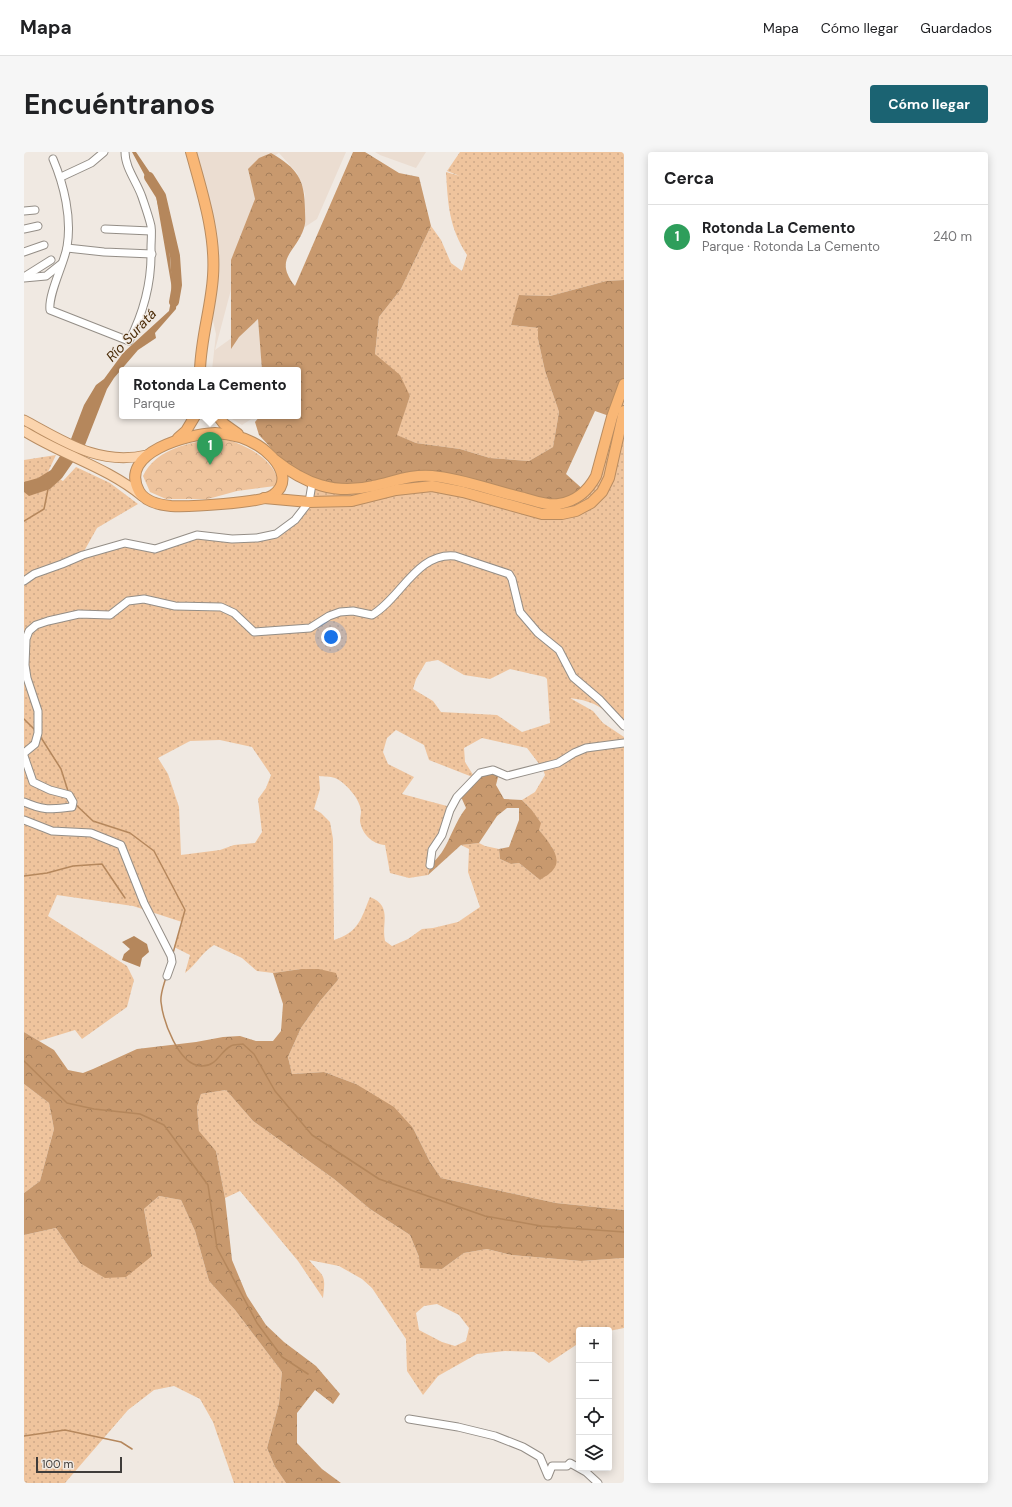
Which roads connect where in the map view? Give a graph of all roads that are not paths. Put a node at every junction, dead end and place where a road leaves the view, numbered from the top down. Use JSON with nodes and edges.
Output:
{"nodes":[{"id":1,"x":104,"y":152,"type":"edge"},
{"id":2,"x":125,"y":152,"type":"edge"},
{"id":3,"x":191,"y":152,"type":"edge"},
{"id":4,"x":53,"y":159,"type":"dead end"},
{"id":5,"x":61,"y":177,"type":"junction"},
{"id":6,"x":35,"y":210,"type":"dead end"},
{"id":7,"x":24,"y":211,"type":"edge"},
{"id":8,"x":38,"y":226,"type":"dead end"},
{"id":9,"x":24,"y":229,"type":"edge"},
{"id":10,"x":105,"y":230,"type":"dead end"},
{"id":11,"x":151,"y":231,"type":"junction"},
{"id":12,"x":44,"y":244,"type":"dead end"},
{"id":13,"x":67,"y":248,"type":"junction"},
{"id":14,"x":24,"y":252,"type":"edge"},
{"id":15,"x":152,"y":254,"type":"junction"},
{"id":16,"x":51,"y":260,"type":"dead end"},
{"id":17,"x":62,"y":264,"type":"junction"},
{"id":18,"x":24,"y":277,"type":"edge"},
{"id":19,"x":206,"y":322,"type":"junction"},
{"id":20,"x":200,"y":367,"type":"edge"},
{"id":21,"x":205,"y":367,"type":"edge"},
{"id":22,"x":624,"y":384,"type":"edge"},
{"id":23,"x":624,"y":411,"type":"edge"},
{"id":24,"x":193,"y":419,"type":"edge"},
{"id":25,"x":221,"y":419,"type":"edge"},
{"id":26,"x":24,"y":420,"type":"edge"},
{"id":27,"x":24,"y":431,"type":"edge"},
{"id":28,"x":243,"y":437,"type":"junction"},
{"id":29,"x":177,"y":439,"type":"junction"},
{"id":30,"x":147,"y":455,"type":"junction"},
{"id":31,"x":275,"y":460,"type":"junction"},
{"id":32,"x":312,"y":484,"type":"junction"},
{"id":33,"x":144,"y":498,"type":"junction"},
{"id":34,"x":264,"y":498,"type":"junction"},
{"id":35,"x":309,"y":502,"type":"junction"},
{"id":36,"x":24,"y":581,"type":"edge"},
{"id":37,"x":624,"y":726,"type":"edge"},
{"id":38,"x":624,"y":743,"type":"edge"},
{"id":39,"x":24,"y":753,"type":"edge"},
{"id":40,"x":24,"y":756,"type":"edge"},
{"id":41,"x":24,"y":802,"type":"edge"},
{"id":42,"x":24,"y":820,"type":"edge"},
{"id":43,"x":430,"y":865,"type":"dead end"},
{"id":44,"x":167,"y":976,"type":"dead end"},
{"id":45,"x":409,"y":1420,"type":"dead end"},
{"id":46,"x":547,"y":1479,"type":"edge"},
{"id":47,"x":598,"y":1483,"type":"edge"}],
"edges":[{"from":1,"to":5,"type":"street"},
{"from":2,"to":11,"type":"street"},
{"from":3,"to":19,"type":"highway"},
{"from":4,"to":5,"type":"street"},
{"from":5,"to":13,"type":"street"},
{"from":6,"to":7,"type":"street"},
{"from":8,"to":9,"type":"street"},
{"from":10,"to":11,"type":"street"},
{"from":11,"to":15,"type":"street"},
{"from":12,"to":14,"type":"street"},
{"from":13,"to":15,"type":"street"},
{"from":13,"to":17,"type":"street"},
{"from":15,"to":17,"type":"street"},
{"from":16,"to":18,"type":"street"},
{"from":17,"to":18,"type":"street"},
{"from":19,"to":20,"type":"highway"},
{"from":19,"to":21,"type":"highway"},
{"from":22,"to":32,"type":"highway"},
{"from":23,"to":35,"type":"highway"},
{"from":24,"to":29,"type":"highway"},
{"from":25,"to":28,"type":"highway"},
{"from":26,"to":30,"type":"main road"},
{"from":27,"to":33,"type":"main road"},
{"from":28,"to":29,"type":"highway"},
{"from":28,"to":31,"type":"highway"},
{"from":29,"to":30,"type":"highway"},
{"from":30,"to":33,"type":"highway"},
{"from":31,"to":32,"type":"highway"},
{"from":31,"to":34,"type":"highway"},
{"from":32,"to":35,"type":"street"},
{"from":33,"to":34,"type":"highway"},
{"from":34,"to":35,"type":"highway"},
{"from":35,"to":36,"type":"street"},
{"from":37,"to":39,"type":"street"},
{"from":38,"to":43,"type":"street"},
{"from":40,"to":41,"type":"street"},
{"from":42,"to":44,"type":"street"},
{"from":45,"to":46,"type":"street"},
{"from":46,"to":47,"type":"street"}]}
